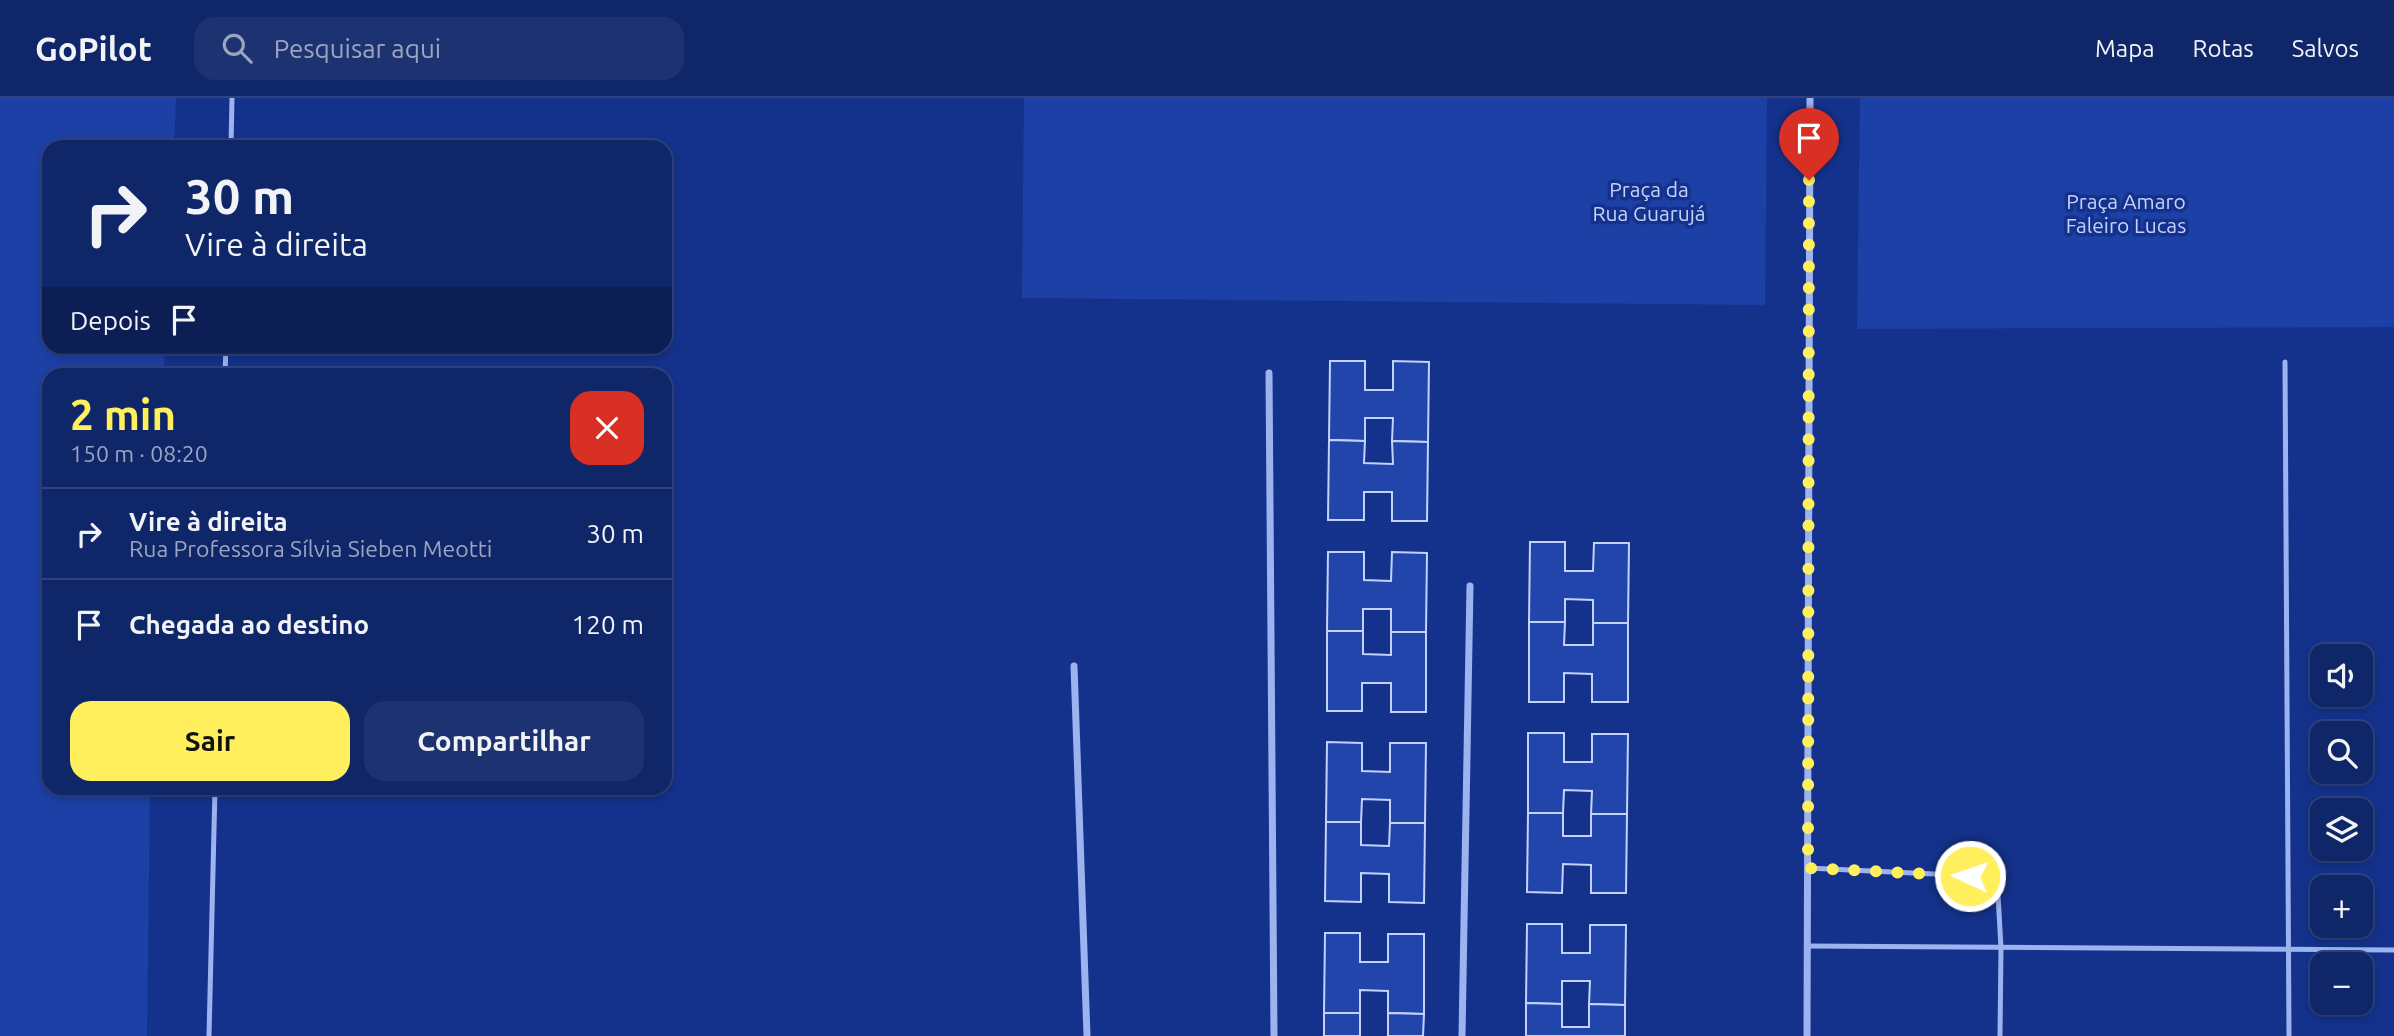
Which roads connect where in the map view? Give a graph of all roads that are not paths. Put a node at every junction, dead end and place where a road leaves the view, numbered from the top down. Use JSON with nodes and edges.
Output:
{"nodes":[{"id":1,"x":232,"y":98,"type":"edge"},
{"id":2,"x":1810,"y":98,"type":"edge"},
{"id":3,"x":231,"y":140,"type":"edge"},
{"id":4,"x":2285,"y":362,"type":"dead end"},
{"id":5,"x":1269,"y":373,"type":"dead end"},
{"id":6,"x":1470,"y":586,"type":"dead end"},
{"id":7,"x":1074,"y":666,"type":"dead end"},
{"id":8,"x":215,"y":795,"type":"edge"},
{"id":9,"x":1808,"y":868,"type":"junction"},
{"id":10,"x":1808,"y":946,"type":"junction"},
{"id":11,"x":2001,"y":948,"type":"junction"},
{"id":12,"x":2290,"y":949,"type":"junction"},
{"id":13,"x":2394,"y":950,"type":"edge"},
{"id":14,"x":209,"y":1036,"type":"edge"},
{"id":15,"x":1087,"y":1036,"type":"edge"},
{"id":16,"x":1274,"y":1036,"type":"edge"},
{"id":17,"x":1462,"y":1036,"type":"edge"},
{"id":18,"x":1807,"y":1036,"type":"edge"},
{"id":19,"x":2000,"y":1036,"type":"edge"},
{"id":20,"x":2289,"y":1036,"type":"edge"}],
"edges":[{"from":1,"to":3,"type":"lane"},
{"from":2,"to":9,"type":"street"},
{"from":4,"to":12,"type":"lane"},
{"from":5,"to":16,"type":"street"},
{"from":6,"to":17,"type":"street"},
{"from":7,"to":15,"type":"street"},
{"from":8,"to":14,"type":"lane"},
{"from":9,"to":10,"type":"street"},
{"from":9,"to":11,"type":"lane"},
{"from":10,"to":11,"type":"lane"},
{"from":10,"to":18,"type":"street"},
{"from":11,"to":12,"type":"lane"},
{"from":11,"to":19,"type":"lane"},
{"from":12,"to":13,"type":"lane"},
{"from":12,"to":20,"type":"lane"}]}
